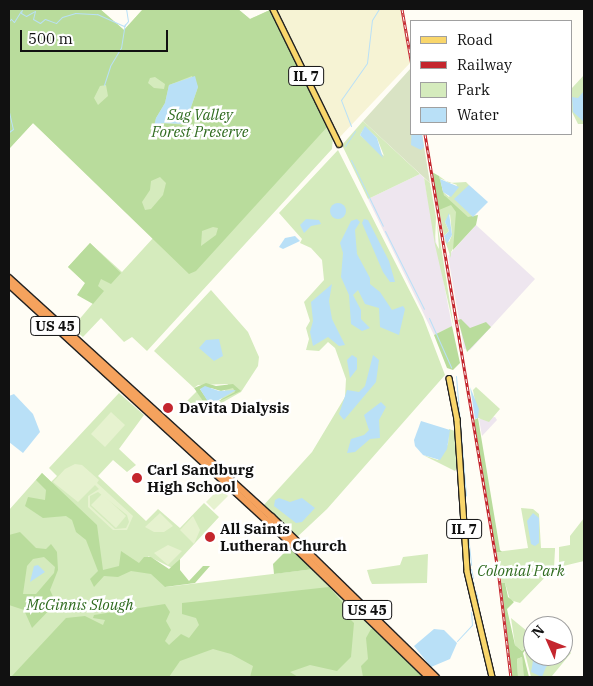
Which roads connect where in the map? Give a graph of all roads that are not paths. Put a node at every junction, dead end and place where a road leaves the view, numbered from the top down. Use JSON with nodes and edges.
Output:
{"nodes":[{"id":1,"x":273,"y":9,"type":"edge"},
{"id":2,"x":339,"y":144,"type":"dead end"},
{"id":3,"x":9,"y":278,"type":"edge"},
{"id":4,"x":9,"y":284,"type":"edge"},
{"id":5,"x":448,"y":378,"type":"dead end"},
{"id":6,"x":429,"y":677,"type":"edge"},
{"id":7,"x":436,"y":677,"type":"edge"},
{"id":8,"x":492,"y":677,"type":"edge"}],
"edges":[{"from":1,"to":2,"type":"main road","number":"IL 7"},
{"from":3,"to":7,"type":"highway","number":"US 45"},
{"from":4,"to":6,"type":"highway","number":"US 45"},
{"from":5,"to":8,"type":"main road","number":"IL 7"}]}
